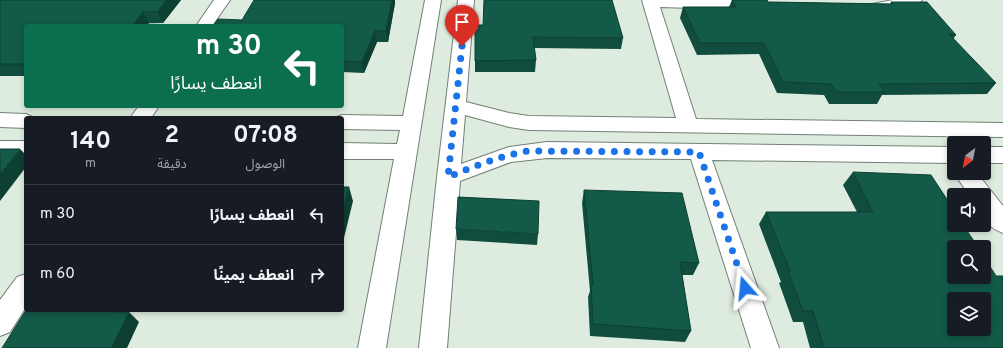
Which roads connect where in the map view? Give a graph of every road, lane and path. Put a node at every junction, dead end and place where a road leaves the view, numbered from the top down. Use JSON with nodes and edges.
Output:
{"nodes":[{"id":1,"x":222,"y":0,"type":"edge"},
{"id":2,"x":433,"y":0,"type":"edge"},
{"id":3,"x":466,"y":0,"type":"edge"},
{"id":4,"x":914,"y":0,"type":"edge"},
{"id":5,"x":650,"y":1,"type":"edge"},
{"id":6,"x":777,"y":5,"type":"edge"},
{"id":7,"x":864,"y":7,"type":"edge"},
{"id":8,"x":205,"y":24,"type":"edge"},
{"id":9,"x":455,"y":106,"type":"junction"},
{"id":10,"x":0,"y":120,"type":"edge"},
{"id":11,"x":24,"y":120,"type":"edge"},
{"id":12,"x":344,"y":122,"type":"edge"},
{"id":13,"x":412,"y":123,"type":"junction"},
{"id":14,"x":688,"y":126,"type":"junction"},
{"id":15,"x":1003,"y":130,"type":"edge"},
{"id":16,"x":0,"y":148,"type":"edge"},
{"id":17,"x":24,"y":148,"type":"edge"},
{"id":18,"x":344,"y":151,"type":"edge"},
{"id":19,"x":406,"y":152,"type":"junction"},
{"id":20,"x":699,"y":152,"type":"junction"},
{"id":21,"x":991,"y":155,"type":"edge"},
{"id":22,"x":1003,"y":155,"type":"edge"},
{"id":23,"x":947,"y":156,"type":"edge"},
{"id":24,"x":448,"y":177,"type":"junction"},
{"id":25,"x":970,"y":180,"type":"edge"},
{"id":26,"x":977,"y":188,"type":"edge"},
{"id":27,"x":991,"y":207,"type":"edge"},
{"id":28,"x":1003,"y":223,"type":"edge"},
{"id":29,"x":24,"y":288,"type":"edge"},
{"id":30,"x":0,"y":323,"type":"edge"},
{"id":31,"x":372,"y":348,"type":"edge"},
{"id":32,"x":433,"y":348,"type":"edge"},
{"id":33,"x":765,"y":348,"type":"edge"}],
"edges":[{"from":1,"to":8,"type":"street"},
{"from":2,"to":13,"type":"street"},
{"from":3,"to":9,"type":"street"},
{"from":4,"to":7,"type":"street"},
{"from":5,"to":6,"type":"street"},
{"from":5,"to":14,"type":"street"},
{"from":9,"to":14,"type":"street"},
{"from":9,"to":24,"type":"street"},
{"from":10,"to":11,"type":"street"},
{"from":12,"to":13,"type":"street"},
{"from":13,"to":19,"type":"street"},
{"from":14,"to":15,"type":"street"},
{"from":16,"to":17,"type":"street"},
{"from":18,"to":19,"type":"street"},
{"from":19,"to":31,"type":"street"},
{"from":20,"to":23,"type":"street"},
{"from":20,"to":24,"type":"street"},
{"from":20,"to":33,"type":"street"},
{"from":21,"to":22,"type":"street"},
{"from":24,"to":32,"type":"street"},
{"from":25,"to":26,"type":"street"},
{"from":27,"to":28,"type":"street"},
{"from":29,"to":30,"type":"street"}]}
